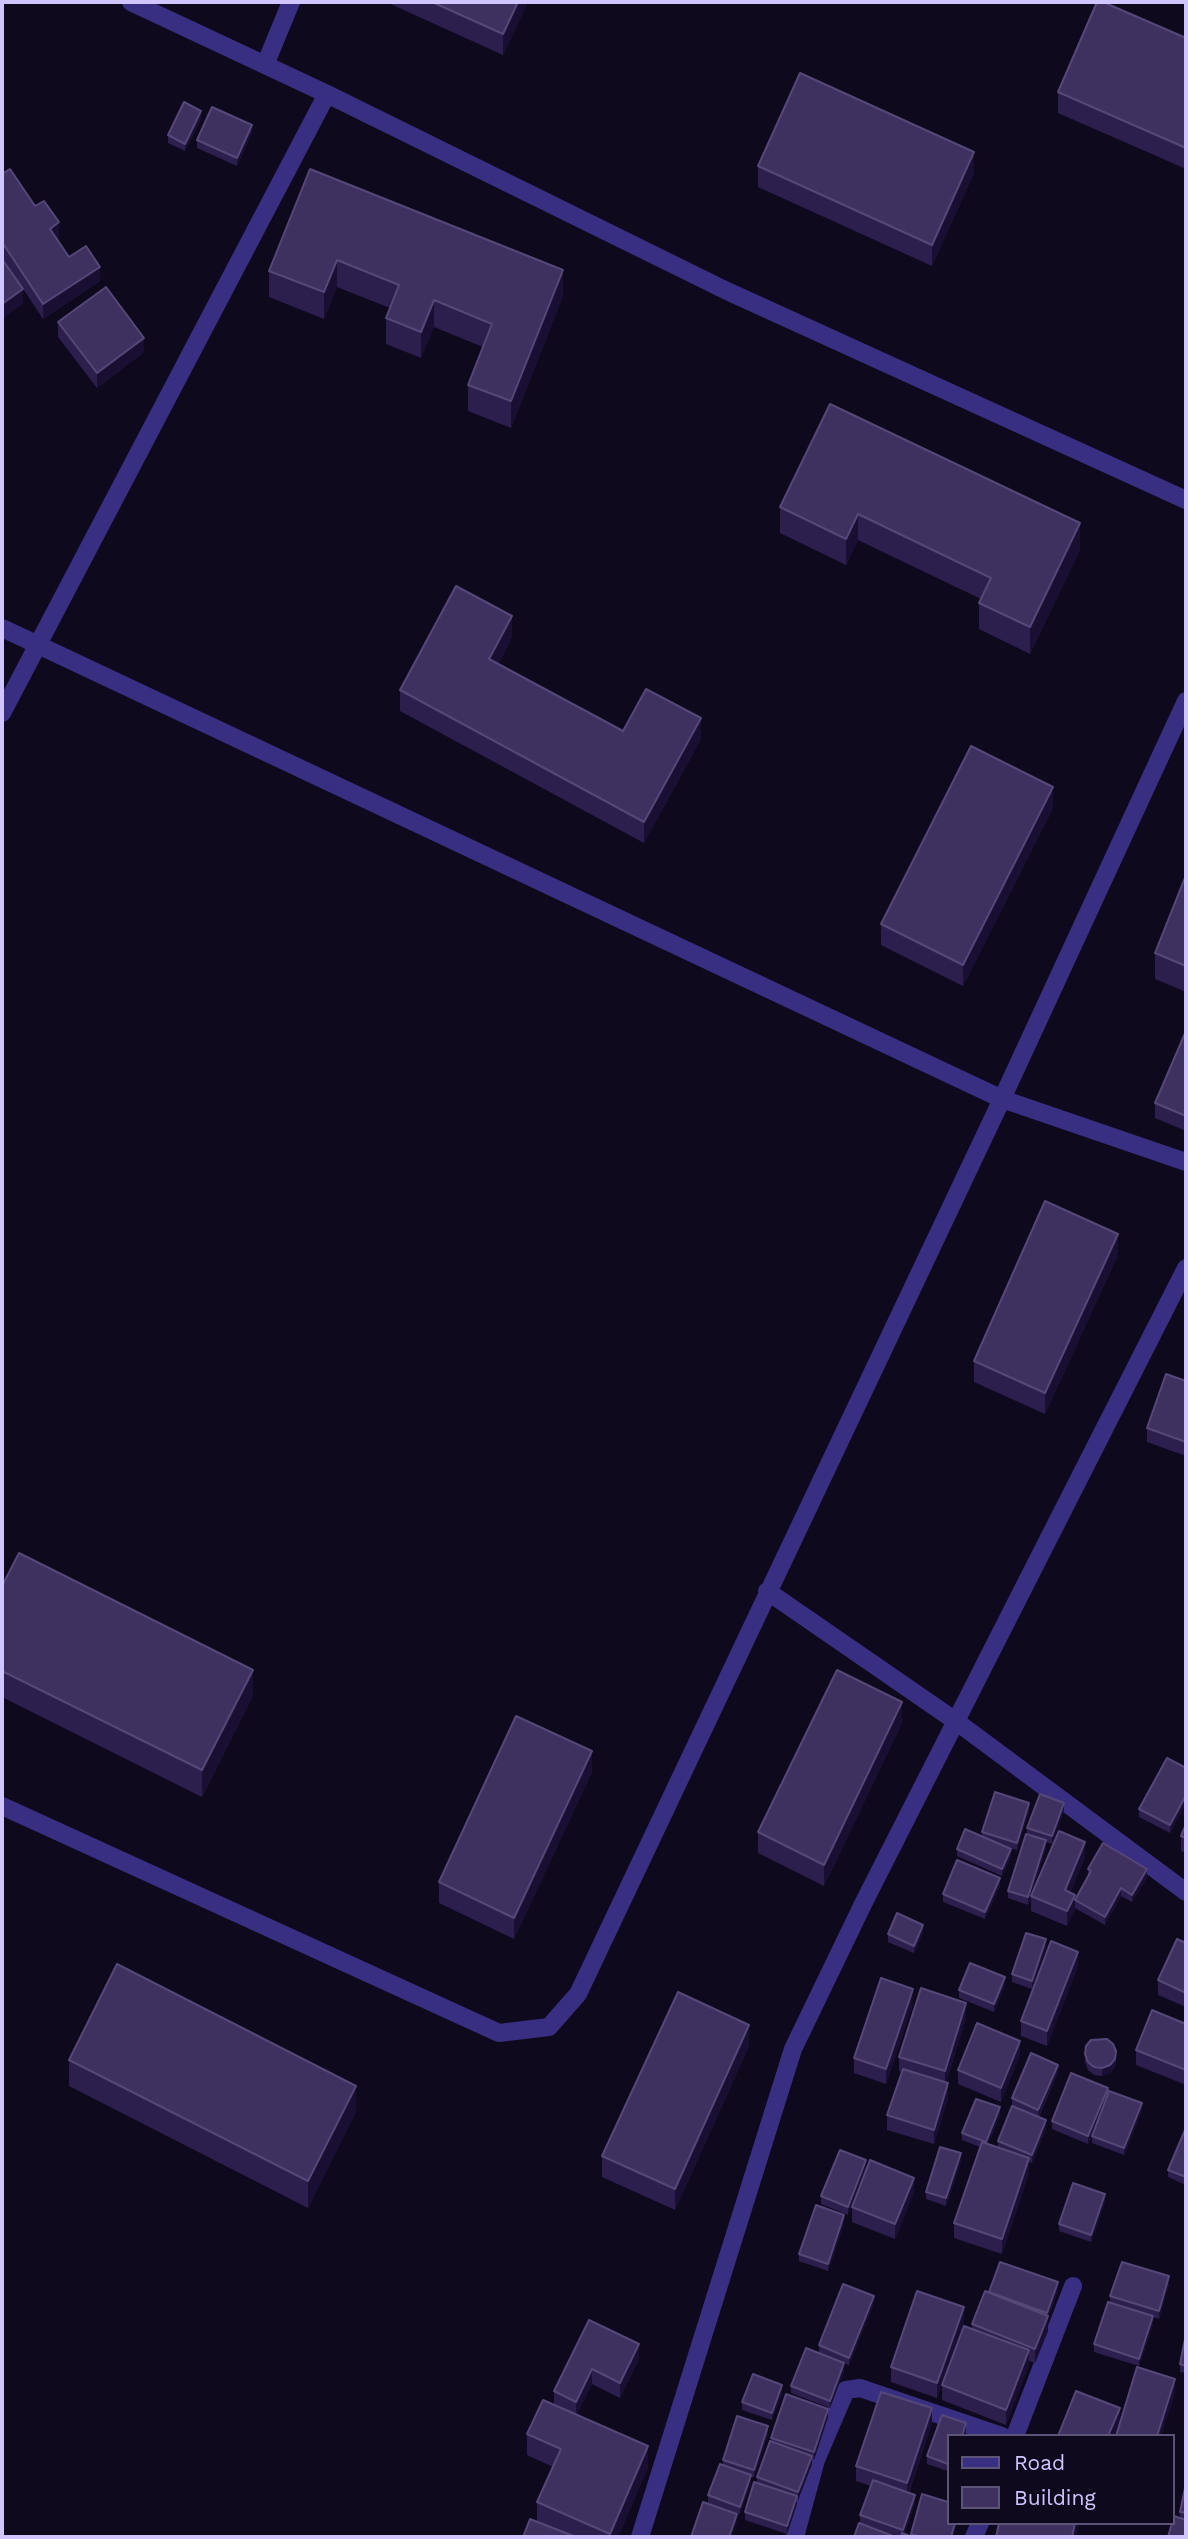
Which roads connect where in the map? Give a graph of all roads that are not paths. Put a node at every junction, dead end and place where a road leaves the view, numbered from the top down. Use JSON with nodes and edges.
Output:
{"nodes":[{"id":1,"x":131,"y":2,"type":"edge"},
{"id":2,"x":291,"y":2,"type":"edge"},
{"id":3,"x":265,"y":65,"type":"junction"},
{"id":4,"x":327,"y":94,"type":"junction"},
{"id":5,"x":1186,"y":500,"type":"edge"},
{"id":6,"x":2,"y":628,"type":"edge"},
{"id":7,"x":36,"y":645,"type":"junction"},
{"id":8,"x":1186,"y":701,"type":"edge"},
{"id":9,"x":2,"y":713,"type":"edge"},
{"id":10,"x":1002,"y":1099,"type":"junction"},
{"id":11,"x":1186,"y":1162,"type":"edge"},
{"id":12,"x":1186,"y":1268,"type":"edge"},
{"id":13,"x":767,"y":1591,"type":"junction"},
{"id":14,"x":957,"y":1722,"type":"junction"},
{"id":15,"x":2,"y":1806,"type":"edge"},
{"id":16,"x":1186,"y":1892,"type":"edge"},
{"id":17,"x":1073,"y":2286,"type":"dead end"},
{"id":18,"x":996,"y":2434,"type":"edge"},
{"id":19,"x":1016,"y":2434,"type":"edge"},
{"id":20,"x":640,"y":2537,"type":"edge"},
{"id":21,"x":795,"y":2537,"type":"edge"}],
"edges":[{"from":1,"to":3,"type":"street"},
{"from":2,"to":3,"type":"street"},
{"from":3,"to":4,"type":"street"},
{"from":4,"to":5,"type":"street"},
{"from":4,"to":7,"type":"street"},
{"from":6,"to":7,"type":"street"},
{"from":7,"to":9,"type":"street"},
{"from":7,"to":10,"type":"street"},
{"from":8,"to":10,"type":"street"},
{"from":10,"to":11,"type":"street"},
{"from":10,"to":13,"type":"street"},
{"from":12,"to":14,"type":"street"},
{"from":13,"to":14,"type":"street"},
{"from":13,"to":15,"type":"street"},
{"from":14,"to":16,"type":"street"},
{"from":14,"to":20,"type":"street"},
{"from":17,"to":19,"type":"street"},
{"from":18,"to":21,"type":"street"}]}
